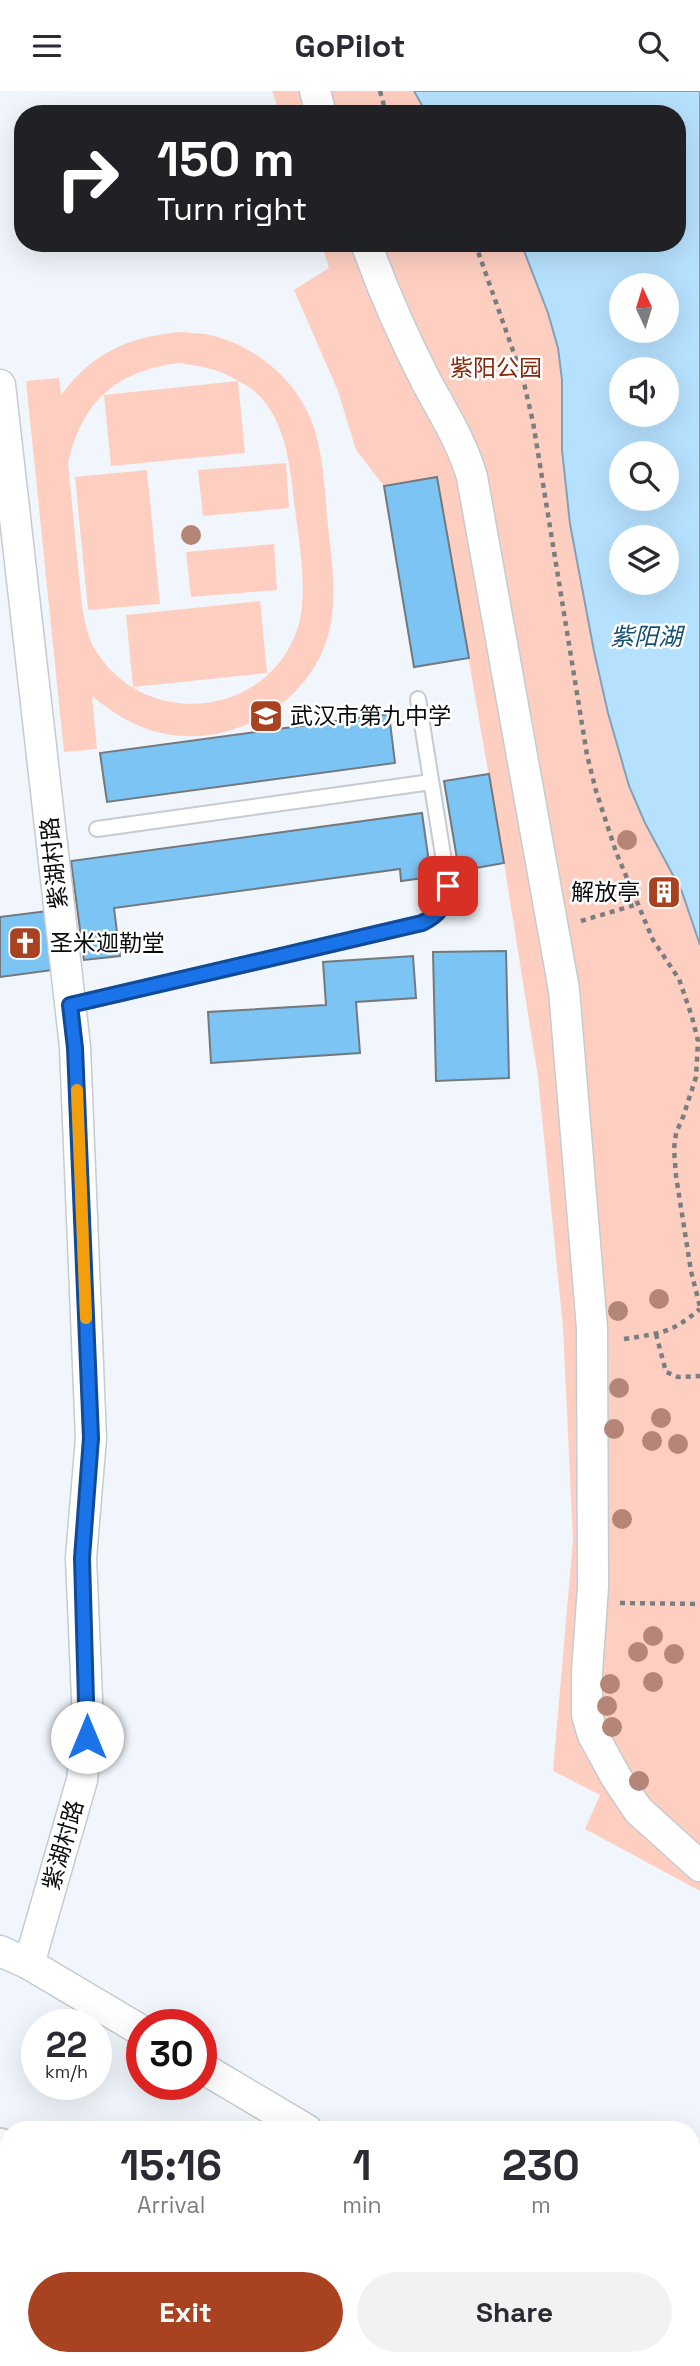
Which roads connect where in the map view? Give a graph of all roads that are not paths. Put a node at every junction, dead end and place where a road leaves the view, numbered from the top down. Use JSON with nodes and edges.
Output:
{"nodes":[{"id":1,"x":370,"y":252,"type":"edge"},
{"id":2,"x":0,"y":385,"type":"edge"},
{"id":3,"x":418,"y":698,"type":"dead end"},
{"id":4,"x":431,"y":782,"type":"junction"},
{"id":5,"x":97,"y":829,"type":"dead end"},
{"id":6,"x":70,"y":1005,"type":"junction"},
{"id":7,"x":700,"y":1866,"type":"edge"},
{"id":8,"x":0,"y":1951,"type":"edge"},
{"id":9,"x":29,"y":1963,"type":"junction"},
{"id":10,"x":126,"y":2021,"type":"edge"},
{"id":11,"x":217,"y":2077,"type":"edge"},
{"id":12,"x":292,"y":2121,"type":"edge"}],
"edges":[{"from":1,"to":7,"type":"street"},
{"from":2,"to":6,"type":"street","name":"紫湖村路"},
{"from":3,"to":4,"type":"lane"},
{"from":4,"to":5,"type":"lane"},
{"from":4,"to":6,"type":"lane"},
{"from":6,"to":9,"type":"street","name":"紫湖村路"},
{"from":8,"to":9,"type":"street"},
{"from":9,"to":10,"type":"street"},
{"from":11,"to":12,"type":"street"}]}
